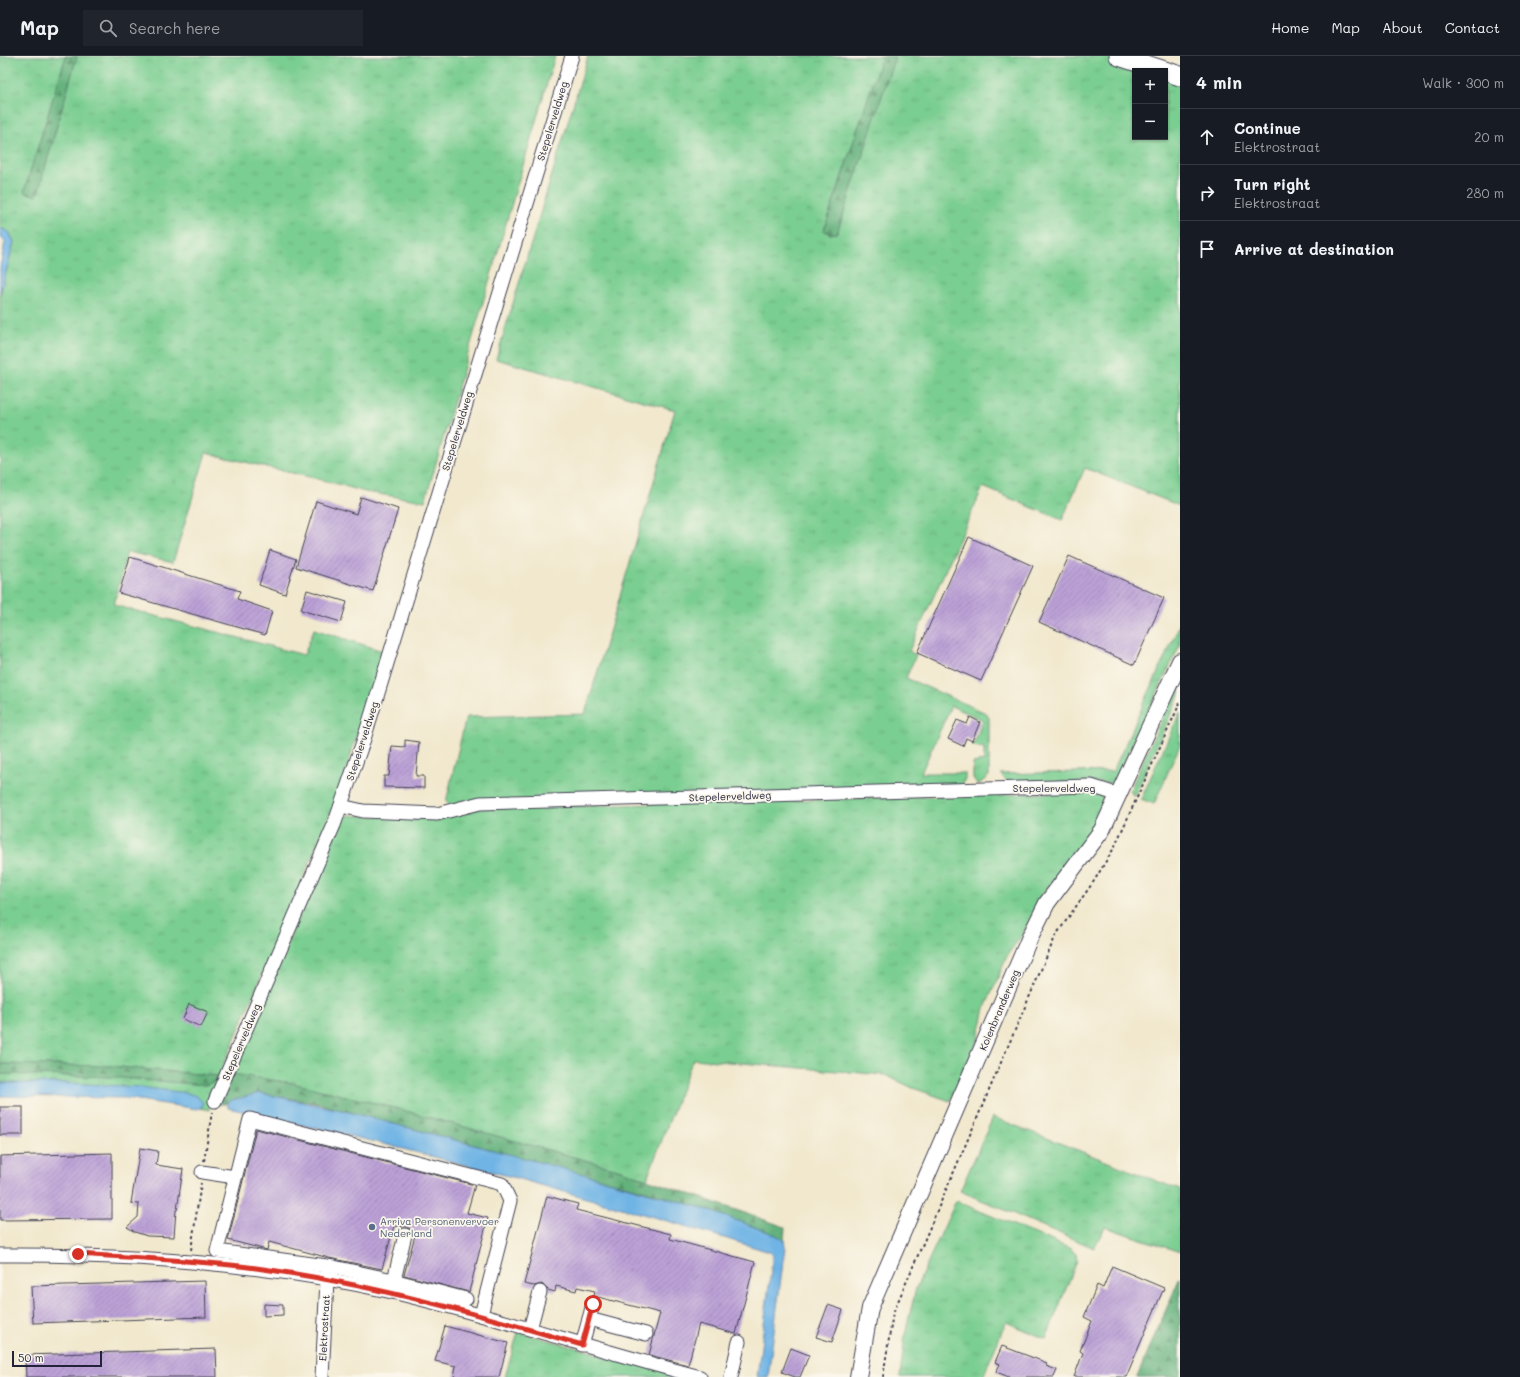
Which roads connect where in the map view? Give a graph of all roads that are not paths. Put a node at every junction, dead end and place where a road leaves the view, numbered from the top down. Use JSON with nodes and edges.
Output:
{"nodes":[{"id":1,"x":572,"y":56,"type":"edge"},
{"id":2,"x":1119,"y":56,"type":"edge"},
{"id":3,"x":1180,"y":76,"type":"edge"},
{"id":4,"x":1180,"y":661,"type":"edge"},
{"id":5,"x":1119,"y":795,"type":"junction"},
{"id":6,"x":341,"y":806,"type":"junction"},
{"id":7,"x":215,"y":1101,"type":"dead end"},
{"id":8,"x":202,"y":1172,"type":"dead end"},
{"id":9,"x":235,"y":1177,"type":"junction"},
{"id":10,"x":405,"y":1235,"type":"dead end"},
{"id":11,"x":0,"y":1255,"type":"edge"},
{"id":12,"x":284,"y":1266,"type":"junction"},
{"id":13,"x":334,"y":1268,"type":"junction"},
{"id":14,"x":327,"y":1280,"type":"junction"},
{"id":15,"x":392,"y":1286,"type":"junction"},
{"id":16,"x":540,"y":1292,"type":"dead end"},
{"id":17,"x":439,"y":1298,"type":"junction"},
{"id":18,"x":466,"y":1299,"type":"dead end"},
{"id":19,"x":593,"y":1304,"type":"dead end"},
{"id":20,"x":481,"y":1315,"type":"junction"},
{"id":21,"x":589,"y":1319,"type":"junction"},
{"id":22,"x":530,"y":1329,"type":"junction"},
{"id":23,"x":646,"y":1334,"type":"dead end"},
{"id":24,"x":739,"y":1342,"type":"dead end"},
{"id":25,"x":582,"y":1345,"type":"junction"},
{"id":26,"x":322,"y":1377,"type":"edge"},
{"id":27,"x":700,"y":1377,"type":"edge"},
{"id":28,"x":731,"y":1377,"type":"edge"},
{"id":29,"x":858,"y":1377,"type":"edge"}],
"edges":[{"from":1,"to":6,"type":"street","name":"Stepelerveldweg"},
{"from":2,"to":3,"type":"highway"},
{"from":4,"to":5,"type":"main road","name":"Kolenbranderweg"},
{"from":5,"to":6,"type":"street","name":"Stepelerveldweg"},
{"from":5,"to":29,"type":"main road","name":"Kolenbranderweg"},
{"from":6,"to":7,"type":"street","name":"Stepelerveldweg"},
{"from":8,"to":9,"type":"street"},
{"from":9,"to":12,"type":"street"},
{"from":9,"to":20,"type":"street"},
{"from":10,"to":15,"type":"street"},
{"from":11,"to":12,"type":"street","name":"Elektrostraat"},
{"from":12,"to":13,"type":"street"},
{"from":12,"to":14,"type":"street","name":"Elektrostraat"},
{"from":13,"to":14,"type":"street"},
{"from":13,"to":15,"type":"street"},
{"from":14,"to":15,"type":"street","name":"Elektrostraat"},
{"from":14,"to":26,"type":"street","name":"Elektrostraat"},
{"from":15,"to":17,"type":"street","name":"Elektrostraat"},
{"from":16,"to":22,"type":"street"},
{"from":17,"to":18,"type":"street"},
{"from":17,"to":20,"type":"street","name":"Elektrostraat"},
{"from":19,"to":21,"type":"street"},
{"from":20,"to":22,"type":"street","name":"Elektrostraat"},
{"from":21,"to":23,"type":"street"},
{"from":21,"to":25,"type":"street"},
{"from":22,"to":25,"type":"street","name":"Elektrostraat"},
{"from":24,"to":28,"type":"street"},
{"from":25,"to":27,"type":"street","name":"Elektrostraat"}]}
